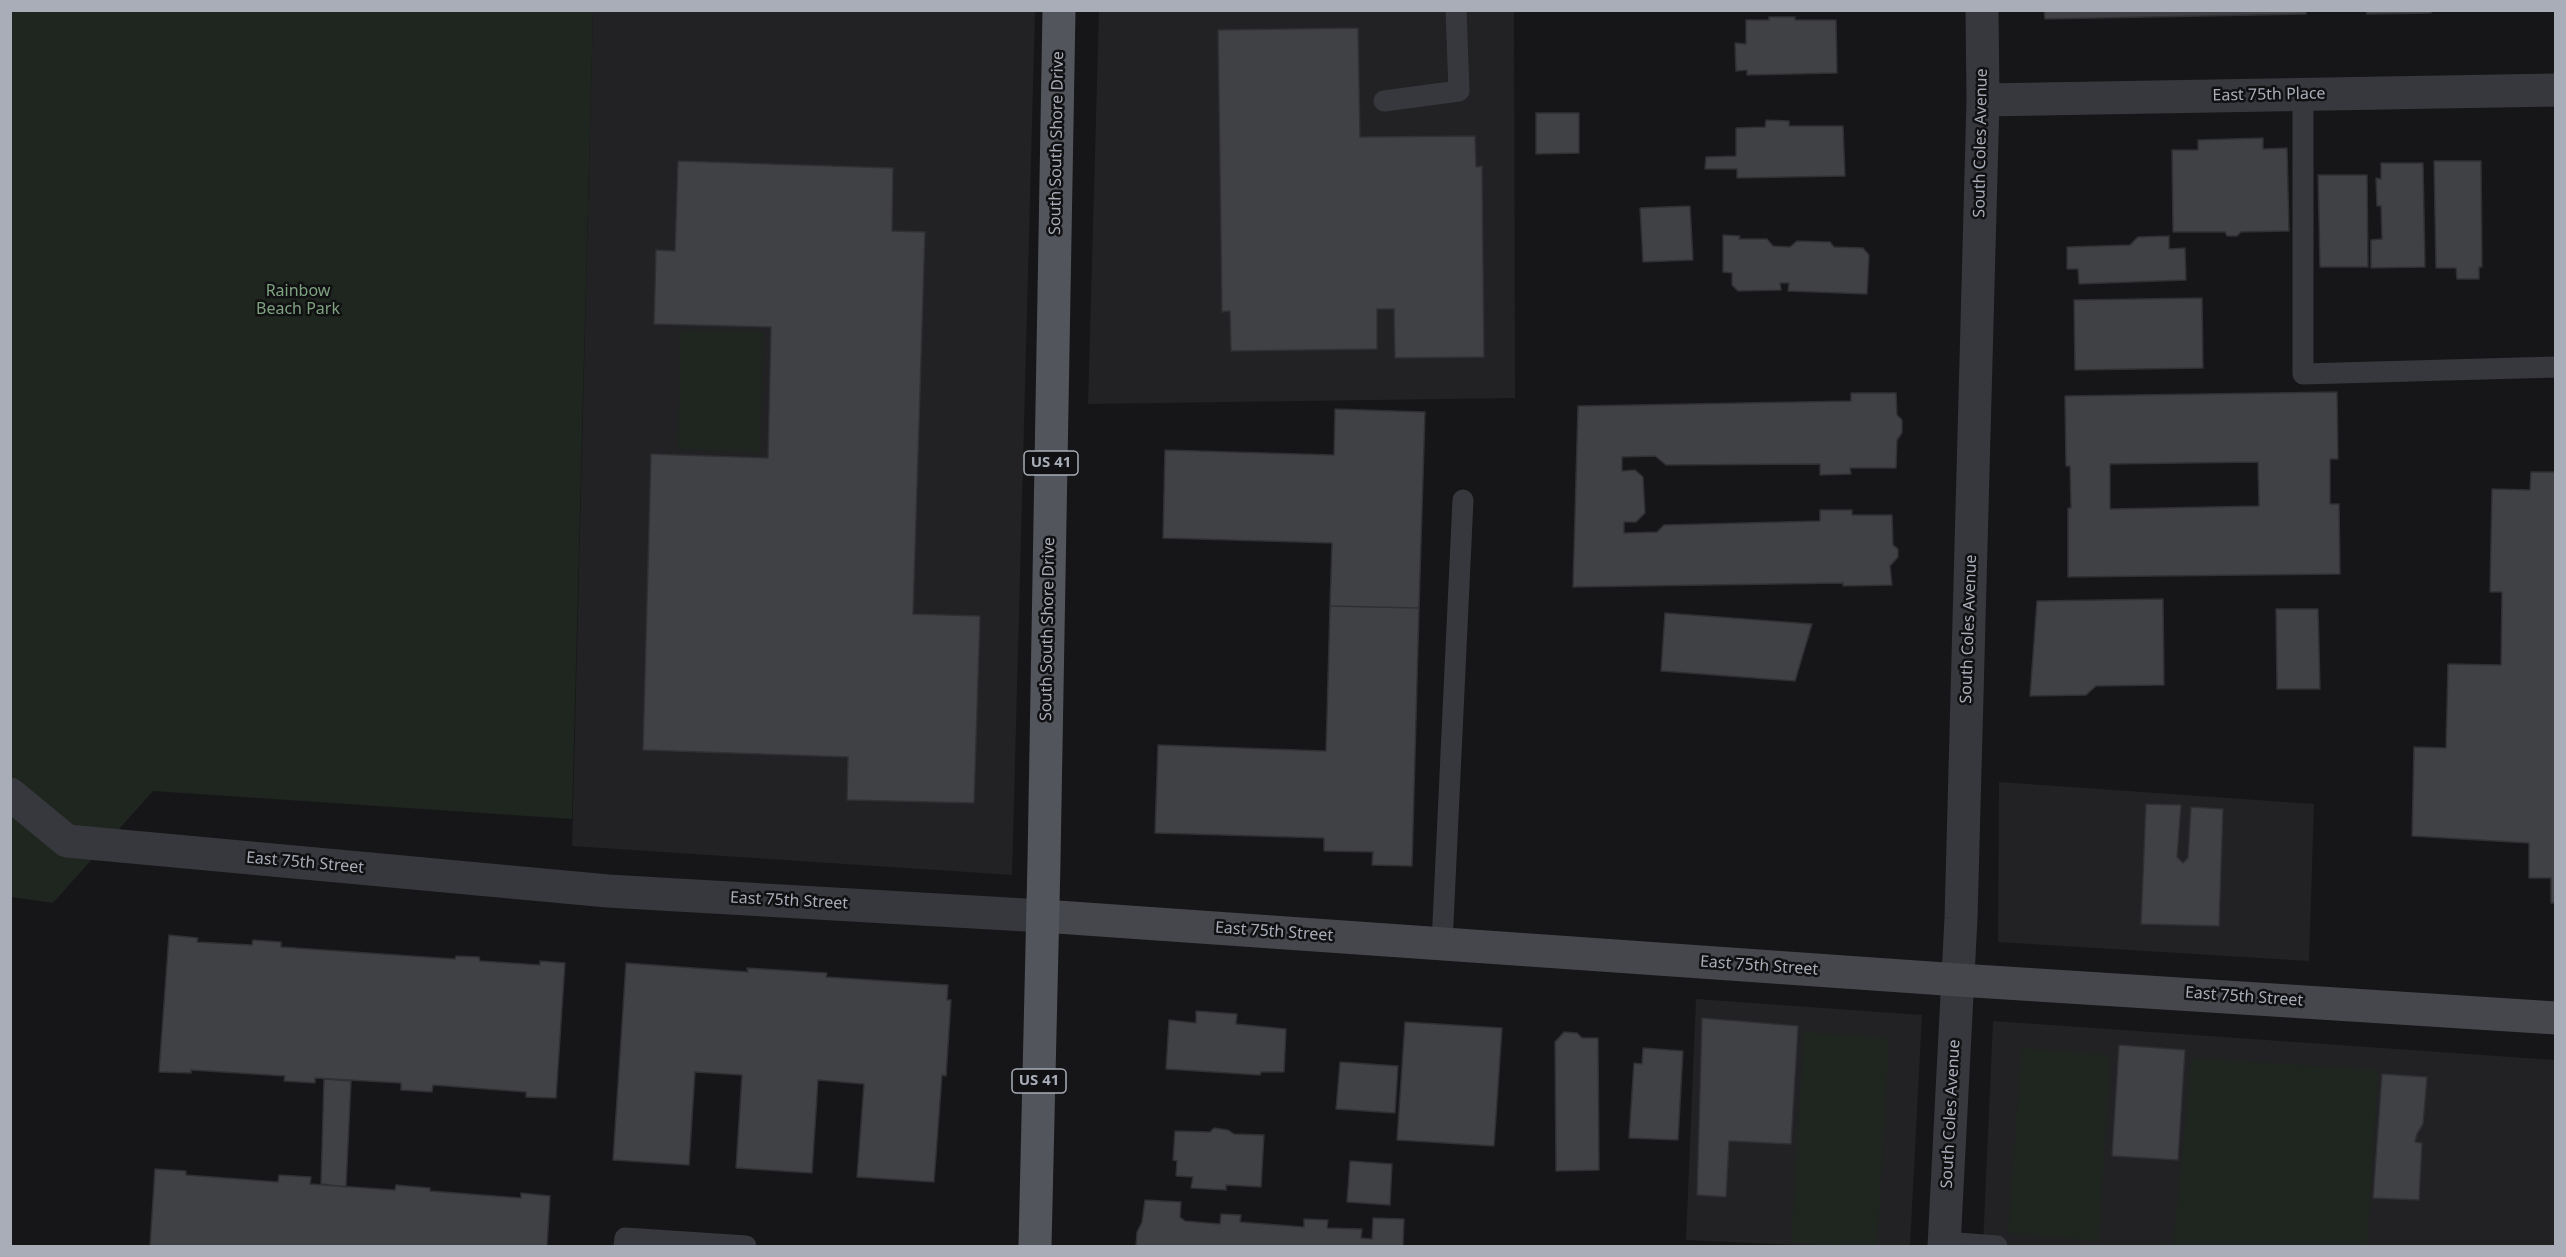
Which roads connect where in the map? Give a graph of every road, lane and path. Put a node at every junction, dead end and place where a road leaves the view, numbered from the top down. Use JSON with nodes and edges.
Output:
{"nodes":[{"id":1,"x":1059,"y":10,"type":"edge"},
{"id":2,"x":1456,"y":10,"type":"edge"},
{"id":3,"x":1982,"y":10,"type":"edge"},
{"id":4,"x":2556,"y":90,"type":"edge"},
{"id":5,"x":2303,"y":94,"type":"junction"},
{"id":6,"x":1384,"y":100,"type":"dead end"},
{"id":7,"x":1983,"y":100,"type":"junction"},
{"id":8,"x":2556,"y":367,"type":"edge"},
{"id":9,"x":1462,"y":500,"type":"dead end"},
{"id":10,"x":10,"y":794,"type":"edge"},
{"id":11,"x":1043,"y":916,"type":"junction"},
{"id":12,"x":1442,"y":944,"type":"junction"},
{"id":13,"x":1959,"y":980,"type":"junction"},
{"id":14,"x":2556,"y":1018,"type":"edge"},
{"id":15,"x":1944,"y":1244,"type":"edge"},
{"id":16,"x":624,"y":1246,"type":"edge"},
{"id":17,"x":746,"y":1246,"type":"edge"},
{"id":18,"x":1035,"y":1246,"type":"edge"},
{"id":19,"x":1997,"y":1246,"type":"edge"}],
"edges":[{"from":1,"to":11,"type":"main road","name":"South South Shore Drive","number":"US 41"},
{"from":2,"to":6,"type":"lane"},
{"from":3,"to":7,"type":"street","name":"South Coles Avenue"},
{"from":4,"to":5,"type":"street","name":"East 75th Place"},
{"from":5,"to":7,"type":"street","name":"East 75th Place"},
{"from":5,"to":8,"type":"lane"},
{"from":7,"to":13,"type":"street","name":"South Coles Avenue"},
{"from":9,"to":12,"type":"lane"},
{"from":10,"to":11,"type":"street","name":"East 75th Street"},
{"from":11,"to":12,"type":"main road","name":"East 75th Street"},
{"from":11,"to":18,"type":"main road","name":"South South Shore Drive","number":"US 41"},
{"from":12,"to":13,"type":"main road","name":"East 75th Street"},
{"from":13,"to":14,"type":"main road","name":"East 75th Street"},
{"from":13,"to":15,"type":"street","name":"South Coles Avenue"},
{"from":15,"to":19,"type":"lane"},
{"from":16,"to":17,"type":"lane"}]}
